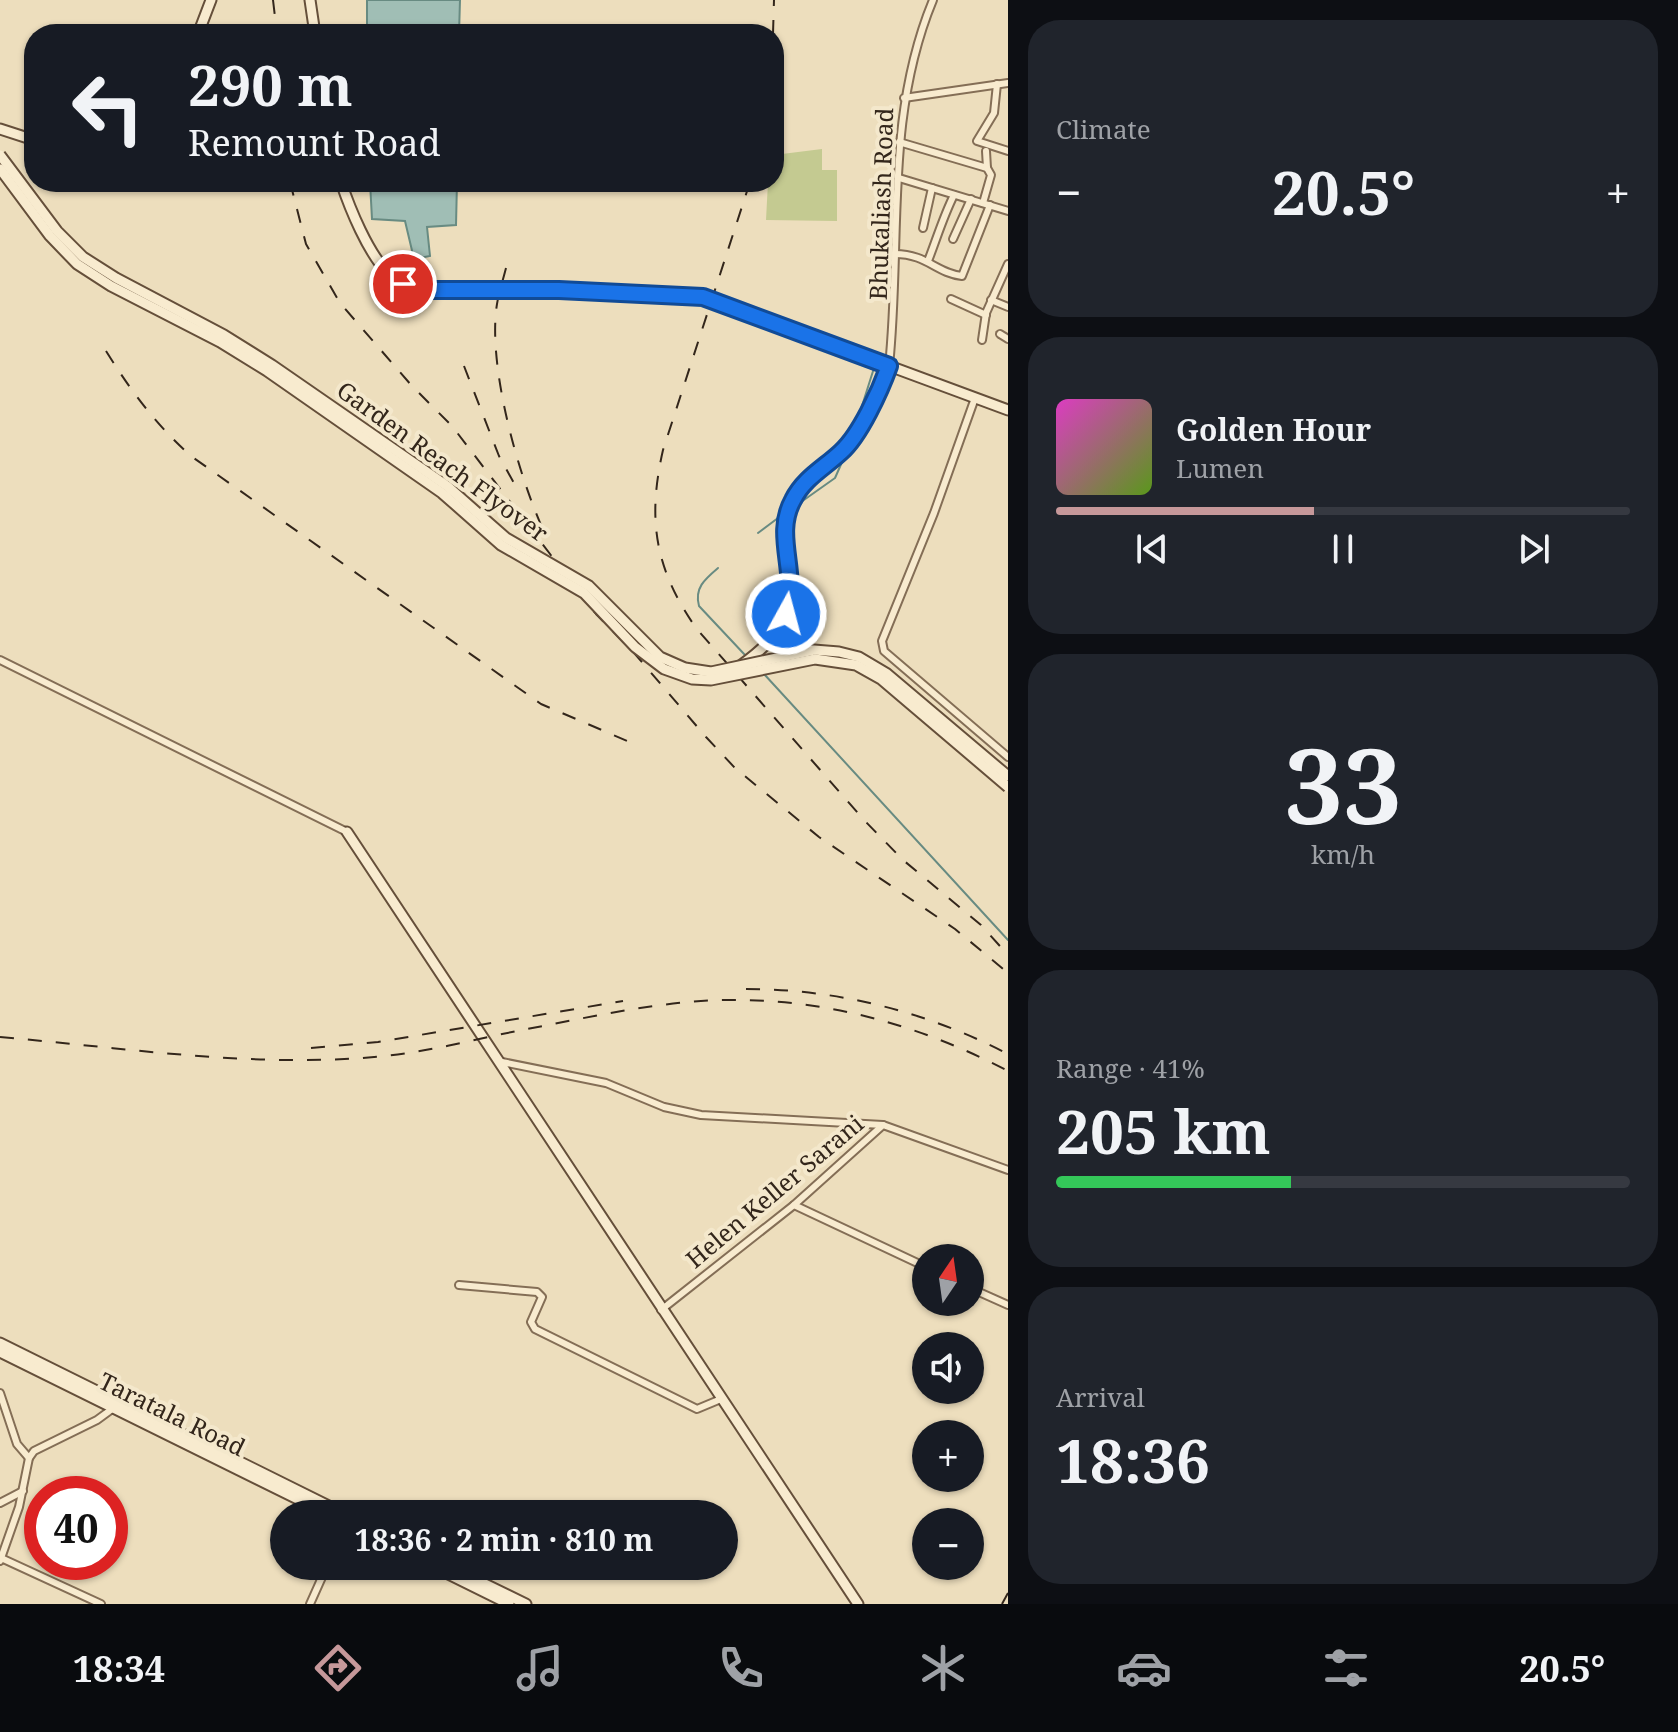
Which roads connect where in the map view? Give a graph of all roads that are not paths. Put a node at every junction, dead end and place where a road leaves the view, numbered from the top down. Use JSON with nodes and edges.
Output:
{"nodes":[{"id":1,"x":211,"y":0,"type":"edge"},
{"id":2,"x":310,"y":0,"type":"edge"},
{"id":3,"x":933,"y":0,"type":"edge"},
{"id":4,"x":202,"y":24,"type":"edge"},
{"id":5,"x":314,"y":24,"type":"edge"},
{"id":6,"x":1008,"y":83,"type":"edge"},
{"id":7,"x":997,"y":84,"type":"junction"},
{"id":8,"x":904,"y":98,"type":"junction"},
{"id":9,"x":0,"y":129,"type":"edge"},
{"id":10,"x":24,"y":137,"type":"edge"},
{"id":11,"x":899,"y":142,"type":"junction"},
{"id":12,"x":986,"y":151,"type":"dead end"},
{"id":13,"x":1008,"y":151,"type":"edge"},
{"id":14,"x":0,"y":155,"type":"edge"},
{"id":15,"x":987,"y":168,"type":"junction"},
{"id":16,"x":0,"y":169,"type":"edge"},
{"id":17,"x":899,"y":178,"type":"junction"},
{"id":18,"x":24,"y":187,"type":"edge"},
{"id":19,"x":932,"y":188,"type":"junction"},
{"id":20,"x":28,"y":192,"type":"edge"},
{"id":21,"x":344,"y":192,"type":"edge"},
{"id":22,"x":954,"y":195,"type":"junction"},
{"id":23,"x":971,"y":199,"type":"junction"},
{"id":24,"x":986,"y":204,"type":"junction"},
{"id":25,"x":1008,"y":211,"type":"edge"},
{"id":26,"x":923,"y":228,"type":"dead end"},
{"id":27,"x":953,"y":239,"type":"dead end"},
{"id":28,"x":895,"y":254,"type":"junction"},
{"id":29,"x":928,"y":261,"type":"junction"},
{"id":30,"x":1008,"y":264,"type":"edge"},
{"id":31,"x":951,"y":299,"type":"dead end"},
{"id":32,"x":991,"y":300,"type":"junction"},
{"id":33,"x":1008,"y":307,"type":"edge"},
{"id":34,"x":986,"y":315,"type":"junction"},
{"id":35,"x":1000,"y":334,"type":"dead end"},
{"id":36,"x":1008,"y":339,"type":"edge"},
{"id":37,"x":982,"y":340,"type":"dead end"},
{"id":38,"x":889,"y":366,"type":"junction"},
{"id":39,"x":975,"y":398,"type":"junction"},
{"id":40,"x":1008,"y":410,"type":"edge"},
{"id":41,"x":0,"y":660,"type":"edge"},
{"id":42,"x":738,"y":668,"type":"junction"},
{"id":43,"x":1008,"y":757,"type":"edge"},
{"id":44,"x":1008,"y":776,"type":"edge"},
{"id":45,"x":1008,"y":787,"type":"edge"},
{"id":46,"x":347,"y":832,"type":"joint"},
{"id":47,"x":502,"y":1062,"type":"junction"},
{"id":48,"x":883,"y":1125,"type":"junction"},
{"id":49,"x":1008,"y":1170,"type":"edge"},
{"id":50,"x":794,"y":1205,"type":"junction"},
{"id":51,"x":912,"y":1260,"type":"edge"},
{"id":52,"x":459,"y":1285,"type":"dead end"},
{"id":53,"x":984,"y":1294,"type":"edge"},
{"id":54,"x":1008,"y":1305,"type":"edge"},
{"id":55,"x":661,"y":1310,"type":"junction"},
{"id":56,"x":0,"y":1343,"type":"edge"},
{"id":57,"x":0,"y":1352,"type":"edge"},
{"id":58,"x":0,"y":1393,"type":"edge"},
{"id":59,"x":721,"y":1399,"type":"junction"},
{"id":60,"x":119,"y":1409,"type":"junction"},
{"id":61,"x":29,"y":1458,"type":"junction"},
{"id":62,"x":23,"y":1491,"type":"junction"},
{"id":63,"x":300,"y":1500,"type":"edge"},
{"id":64,"x":315,"y":1500,"type":"edge"},
{"id":65,"x":0,"y":1503,"type":"edge"},
{"id":66,"x":1,"y":1559,"type":"edge"},
{"id":67,"x":321,"y":1580,"type":"edge"},
{"id":68,"x":460,"y":1580,"type":"edge"},
{"id":69,"x":477,"y":1580,"type":"edge"},
{"id":70,"x":98,"y":1603,"type":"edge"},
{"id":71,"x":310,"y":1604,"type":"edge"},
{"id":72,"x":509,"y":1604,"type":"edge"},
{"id":73,"x":526,"y":1604,"type":"edge"},
{"id":74,"x":858,"y":1604,"type":"edge"}],
"edges":[{"from":1,"to":4,"type":"main road"},
{"from":2,"to":5,"type":"main road"},
{"from":3,"to":8,"type":"street","name":"Bhukaliash Road"},
{"from":6,"to":7,"type":"street"},
{"from":7,"to":8,"type":"street"},
{"from":7,"to":13,"type":"street"},
{"from":8,"to":11,"type":"street","name":"Bhukaliash Road"},
{"from":9,"to":10,"type":"main road"},
{"from":11,"to":15,"type":"street"},
{"from":11,"to":17,"type":"street","name":"Bhukaliash Road"},
{"from":12,"to":15,"type":"street"},
{"from":14,"to":18,"type":"main road","name":"Garden Reach Flyover","bridge":true},
{"from":15,"to":24,"type":"street"},
{"from":16,"to":45,"type":"main road","name":"Garden Reach Flyover","bridge":true},
{"from":17,"to":19,"type":"street"},
{"from":17,"to":28,"type":"street","name":"Bhukaliash Road"},
{"from":19,"to":22,"type":"street"},
{"from":19,"to":26,"type":"street"},
{"from":20,"to":42,"type":"main road","name":"Garden Reach Flyover","bridge":true},
{"from":21,"to":38,"type":"main road"},
{"from":22,"to":23,"type":"street"},
{"from":22,"to":29,"type":"street"},
{"from":23,"to":24,"type":"street"},
{"from":23,"to":27,"type":"street"},
{"from":24,"to":25,"type":"street"},
{"from":24,"to":29,"type":"street"},
{"from":28,"to":29,"type":"street"},
{"from":28,"to":38,"type":"street","name":"Bhukaliash Road"},
{"from":30,"to":32,"type":"street"},
{"from":31,"to":34,"type":"street"},
{"from":32,"to":33,"type":"street"},
{"from":32,"to":34,"type":"street"},
{"from":34,"to":37,"type":"street"},
{"from":35,"to":36,"type":"street"},
{"from":38,"to":39,"type":"main road"},
{"from":38,"to":42,"type":"main road"},
{"from":39,"to":40,"type":"main road"},
{"from":39,"to":43,"type":"street"},
{"from":41,"to":46,"type":"street"},
{"from":42,"to":44,"type":"main road","name":"Garden Reach Flyover","bridge":true},
{"from":46,"to":47,"type":"main road"},
{"from":47,"to":48,"type":"street"},
{"from":47,"to":55,"type":"main road"},
{"from":48,"to":49,"type":"street","name":"Helen Keller Sarani"},
{"from":48,"to":50,"type":"street","name":"Helen Keller Sarani"},
{"from":50,"to":51,"type":"street"},
{"from":50,"to":55,"type":"street","name":"Helen Keller Sarani"},
{"from":52,"to":59,"type":"street"},
{"from":53,"to":54,"type":"street"},
{"from":55,"to":59,"type":"main road"},
{"from":56,"to":60,"type":"main road"},
{"from":57,"to":60,"type":"main road","name":"Taratala Road"},
{"from":58,"to":61,"type":"street"},
{"from":59,"to":74,"type":"main road"},
{"from":60,"to":61,"type":"street"},
{"from":60,"to":63,"type":"main road","name":"Taratala Road"},
{"from":60,"to":64,"type":"main road"},
{"from":61,"to":62,"type":"street"},
{"from":62,"to":65,"type":"street"},
{"from":62,"to":66,"type":"street"},
{"from":66,"to":70,"type":"street"},
{"from":67,"to":71,"type":"street"},
{"from":68,"to":72,"type":"main road"},
{"from":69,"to":73,"type":"main road"}]}
